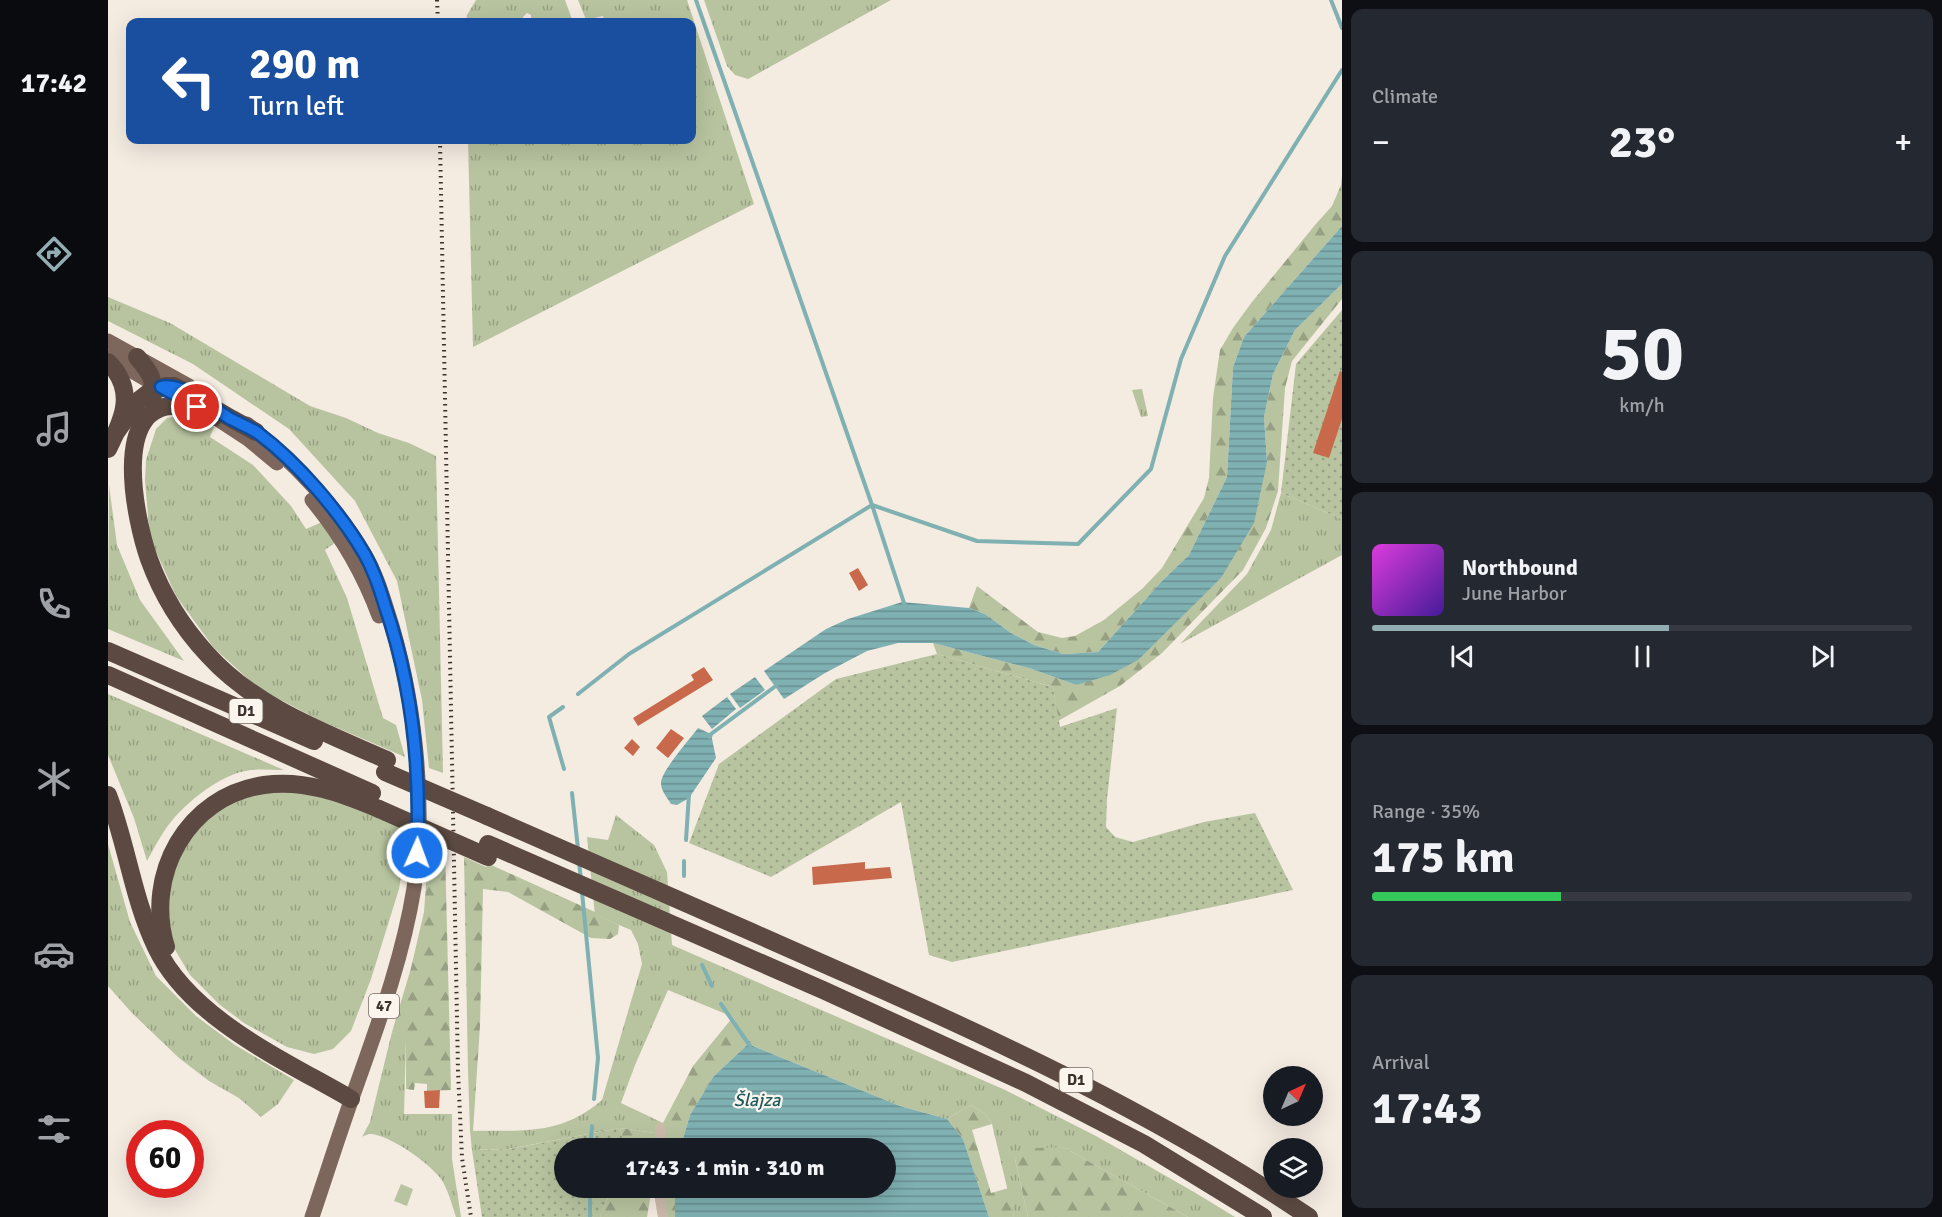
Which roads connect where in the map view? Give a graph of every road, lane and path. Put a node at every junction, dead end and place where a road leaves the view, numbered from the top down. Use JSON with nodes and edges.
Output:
{"nodes":[{"id":1,"x":108,"y":341,"type":"edge"},
{"id":2,"x":108,"y":357,"type":"edge"},
{"id":3,"x":137,"y":357,"type":"junction"},
{"id":4,"x":108,"y":362,"type":"edge"},
{"id":5,"x":156,"y":387,"type":"junction"},
{"id":6,"x":214,"y":417,"type":"junction"},
{"id":7,"x":140,"y":429,"type":"junction"},
{"id":8,"x":117,"y":432,"type":"junction"},
{"id":9,"x":256,"y":432,"type":"junction"},
{"id":10,"x":108,"y":449,"type":"edge"},
{"id":11,"x":108,"y":651,"type":"edge"},
{"id":12,"x":108,"y":675,"type":"edge"},
{"id":13,"x":406,"y":690,"type":"junction"},
{"id":14,"x":386,"y":766,"type":"junction"},
{"id":15,"x":108,"y":795,"type":"edge"},
{"id":16,"x":380,"y":803,"type":"junction"},
{"id":17,"x":186,"y":989,"type":"junction"},
{"id":18,"x":351,"y":1099,"type":"junction"},
{"id":19,"x":660,"y":1128,"type":"dead end"},
{"id":20,"x":660,"y":1138,"type":"edge"},
{"id":21,"x":660,"y":1198,"type":"edge"},
{"id":22,"x":312,"y":1217,"type":"edge"},
{"id":23,"x":663,"y":1217,"type":"edge"},
{"id":24,"x":1263,"y":1217,"type":"edge"},
{"id":25,"x":1309,"y":1217,"type":"edge"}],
"edges":[{"from":1,"to":3,"type":"main road","number":"47"},
{"from":2,"to":5,"type":"main road"},
{"from":3,"to":5,"type":"highway"},
{"from":3,"to":9,"type":"main road","number":"47"},
{"from":4,"to":8,"type":"highway"},
{"from":5,"to":6,"type":"main road"},
{"from":5,"to":7,"type":"highway"},
{"from":5,"to":8,"type":"highway"},
{"from":5,"to":9,"type":"highway"},
{"from":6,"to":7,"type":"highway"},
{"from":6,"to":13,"type":"main road"},
{"from":7,"to":14,"type":"highway"},
{"from":8,"to":10,"type":"highway"},
{"from":9,"to":13,"type":"main road","number":"47"},
{"from":11,"to":14,"type":"highway","number":"D1"},
{"from":12,"to":16,"type":"highway","number":"D1"},
{"from":13,"to":18,"type":"main road","number":"47"},
{"from":14,"to":25,"type":"highway","number":"D1","bridge":true},
{"from":15,"to":17,"type":"highway"},
{"from":16,"to":17,"type":"highway"},
{"from":16,"to":24,"type":"highway","number":"D1"},
{"from":17,"to":18,"type":"highway"},
{"from":18,"to":22,"type":"main road","number":"47"},
{"from":19,"to":20,"type":"street"},
{"from":21,"to":23,"type":"street"}]}
